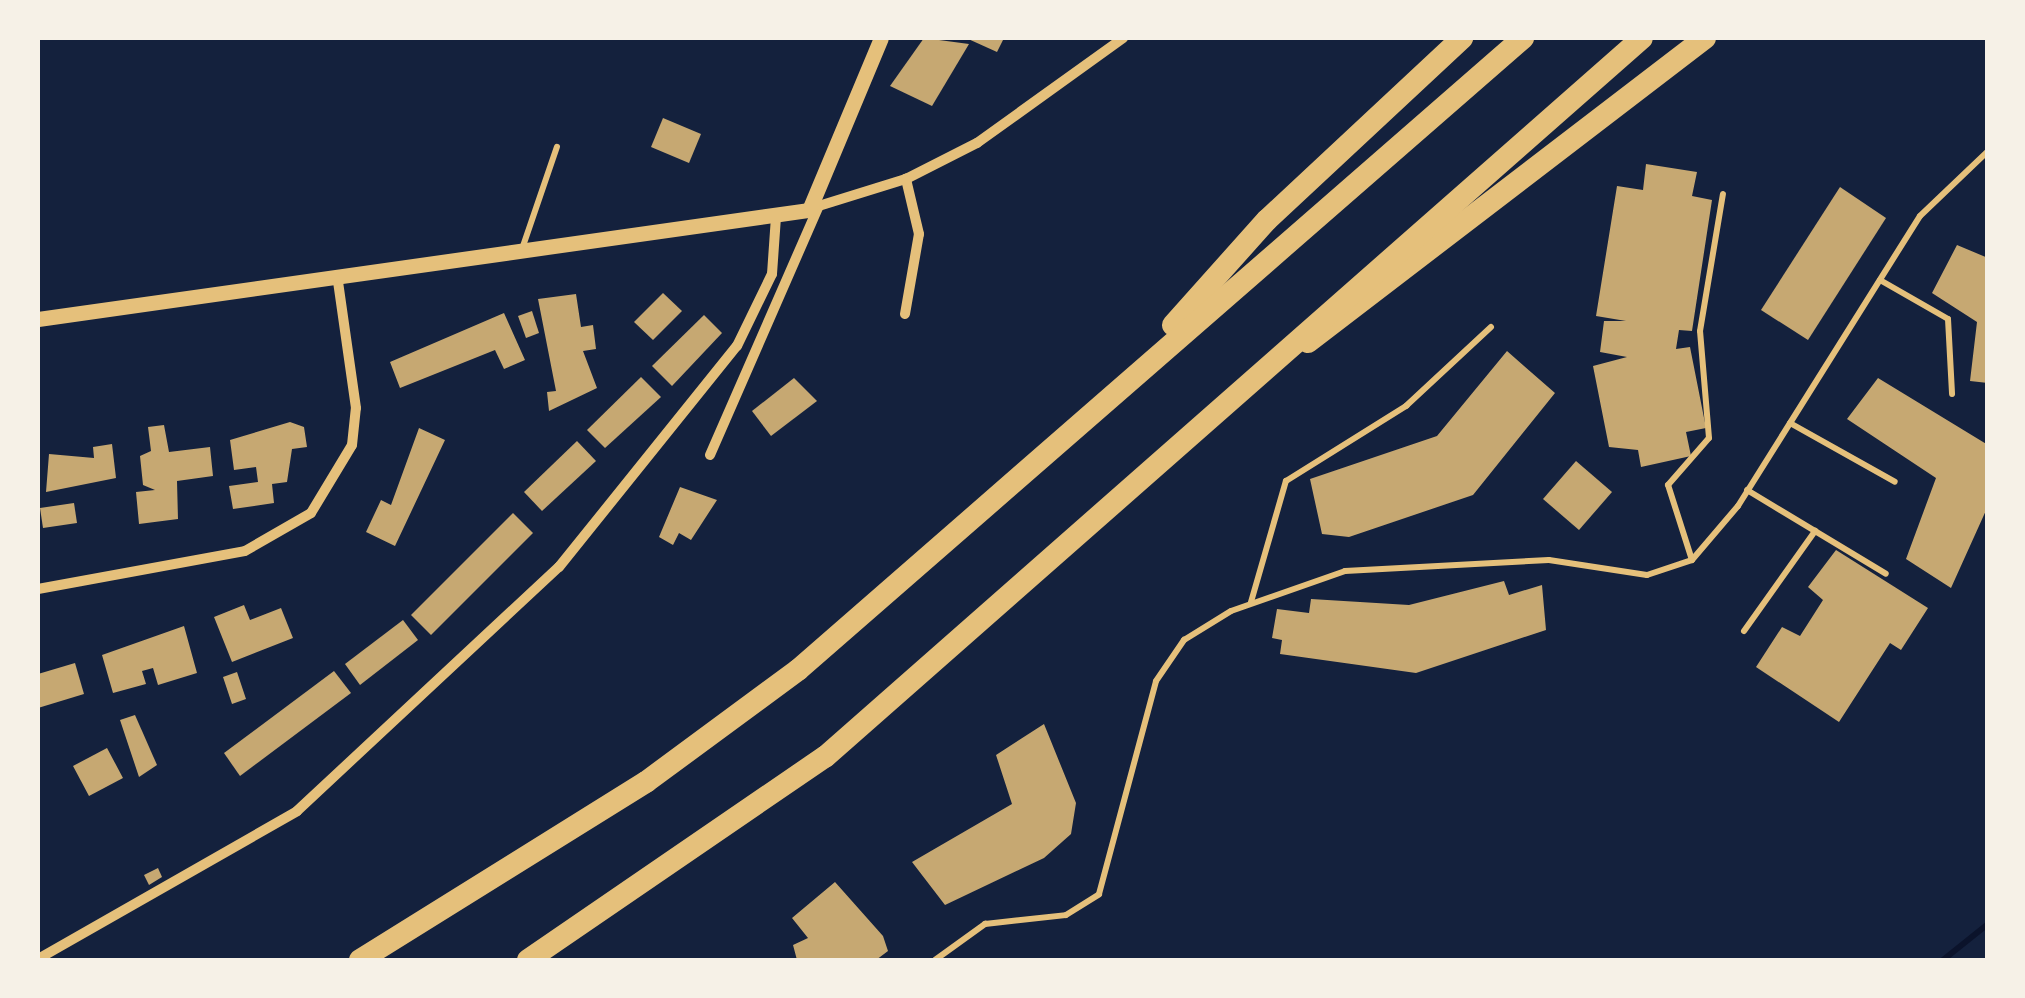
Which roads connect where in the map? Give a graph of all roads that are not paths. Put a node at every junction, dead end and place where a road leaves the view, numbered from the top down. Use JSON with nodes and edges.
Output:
{"nodes":[{"id":1,"x":881,"y":38,"type":"edge"},
{"id":2,"x":1123,"y":38,"type":"edge"},
{"id":3,"x":1462,"y":38,"type":"edge"},
{"id":4,"x":1522,"y":38,"type":"edge"},
{"id":5,"x":1642,"y":38,"type":"edge"},
{"id":6,"x":1705,"y":38,"type":"edge"},
{"id":7,"x":557,"y":147,"type":"dead end"},
{"id":8,"x":1988,"y":151,"type":"edge"},
{"id":9,"x":906,"y":179,"type":"junction"},
{"id":10,"x":1723,"y":194,"type":"dead end"},
{"id":11,"x":814,"y":208,"type":"junction"},
{"id":12,"x":776,"y":217,"type":"junction"},
{"id":13,"x":522,"y":250,"type":"junction"},
{"id":14,"x":337,"y":274,"type":"junction"},
{"id":15,"x":1880,"y":280,"type":"junction"},
{"id":16,"x":905,"y":314,"type":"dead end"},
{"id":17,"x":38,"y":318,"type":"edge"},
{"id":18,"x":1491,"y":328,"type":"dead end"},
{"id":19,"x":1239,"y":388,"type":"junction"},
{"id":20,"x":1115,"y":392,"type":"junction"},
{"id":21,"x":1952,"y":394,"type":"dead end"},
{"id":22,"x":1790,"y":423,"type":"junction"},
{"id":23,"x":710,"y":455,"type":"dead end"},
{"id":24,"x":1895,"y":482,"type":"dead end"},
{"id":25,"x":1748,"y":490,"type":"junction"},
{"id":26,"x":1815,"y":531,"type":"junction"},
{"id":27,"x":1692,"y":560,"type":"junction"},
{"id":28,"x":1886,"y":574,"type":"dead end"},
{"id":29,"x":38,"y":589,"type":"edge"},
{"id":30,"x":1250,"y":603,"type":"junction"},
{"id":31,"x":1744,"y":632,"type":"dead end"},
{"id":32,"x":38,"y":959,"type":"edge"},
{"id":33,"x":360,"y":960,"type":"edge"},
{"id":34,"x":528,"y":960,"type":"edge"},
{"id":35,"x":935,"y":960,"type":"edge"}],
"edges":[{"from":1,"to":11,"type":"street"},
{"from":2,"to":9,"type":"street"},
{"from":3,"to":20,"type":"highway"},
{"from":4,"to":20,"type":"highway"},
{"from":5,"to":19,"type":"highway"},
{"from":6,"to":19,"type":"highway"},
{"from":7,"to":13,"type":"lane"},
{"from":8,"to":15,"type":"lane"},
{"from":9,"to":11,"type":"street"},
{"from":9,"to":16,"type":"street"},
{"from":10,"to":27,"type":"lane"},
{"from":11,"to":12,"type":"street"},
{"from":11,"to":23,"type":"street"},
{"from":12,"to":13,"type":"street"},
{"from":12,"to":32,"type":"street"},
{"from":13,"to":14,"type":"street"},
{"from":14,"to":17,"type":"street"},
{"from":14,"to":29,"type":"street"},
{"from":15,"to":21,"type":"lane"},
{"from":15,"to":22,"type":"lane"},
{"from":18,"to":30,"type":"lane"},
{"from":19,"to":34,"type":"highway"},
{"from":20,"to":33,"type":"highway"},
{"from":22,"to":24,"type":"lane"},
{"from":22,"to":25,"type":"lane"},
{"from":25,"to":26,"type":"lane"},
{"from":25,"to":27,"type":"lane"},
{"from":26,"to":28,"type":"lane"},
{"from":26,"to":31,"type":"lane"},
{"from":27,"to":30,"type":"lane"},
{"from":30,"to":35,"type":"lane"}]}
